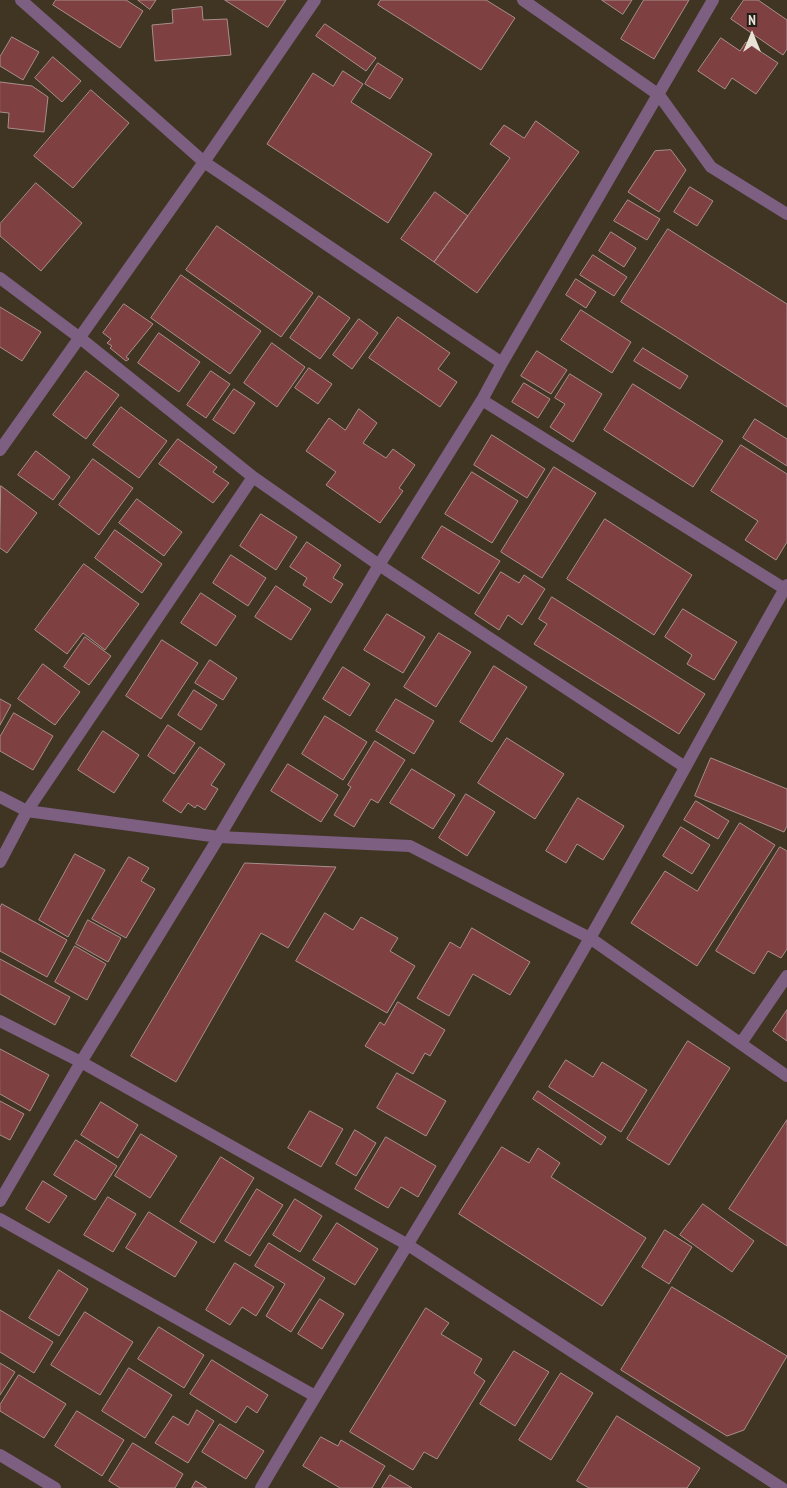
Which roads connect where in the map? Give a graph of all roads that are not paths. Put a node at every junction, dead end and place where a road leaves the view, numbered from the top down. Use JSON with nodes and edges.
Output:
{"nodes":[{"id":1,"x":315,"y":0,"type":"edge"},
{"id":2,"x":523,"y":0,"type":"edge"},
{"id":3,"x":713,"y":0,"type":"edge"},
{"id":4,"x":23,"y":1,"type":"edge"},
{"id":5,"x":659,"y":96,"type":"junction"},
{"id":6,"x":204,"y":162,"type":"junction"},
{"id":7,"x":787,"y":214,"type":"edge"},
{"id":8,"x":0,"y":278,"type":"edge"},
{"id":9,"x":80,"y":338,"type":"junction"},
{"id":10,"x":502,"y":363,"type":"junction"},
{"id":11,"x":482,"y":400,"type":"junction"},
{"id":12,"x":0,"y":450,"type":"edge"},
{"id":13,"x":253,"y":477,"type":"junction"},
{"id":14,"x":379,"y":565,"type":"junction"},
{"id":15,"x":786,"y":587,"type":"edge"},
{"id":16,"x":685,"y":767,"type":"junction"},
{"id":17,"x":0,"y":797,"type":"edge"},
{"id":18,"x":27,"y":811,"type":"junction"},
{"id":19,"x":219,"y":837,"type":"junction"},
{"id":20,"x":0,"y":862,"type":"edge"},
{"id":21,"x":590,"y":938,"type":"junction"},
{"id":22,"x":787,"y":976,"type":"edge"},
{"id":23,"x":0,"y":1021,"type":"edge"},
{"id":24,"x":741,"y":1043,"type":"junction"},
{"id":25,"x":81,"y":1062,"type":"junction"},
{"id":26,"x":787,"y":1076,"type":"edge"},
{"id":27,"x":0,"y":1201,"type":"edge"},
{"id":28,"x":0,"y":1219,"type":"edge"},
{"id":29,"x":408,"y":1244,"type":"junction"},
{"id":30,"x":315,"y":1396,"type":"junction"},
{"id":31,"x":0,"y":1455,"type":"edge"},
{"id":32,"x":54,"y":1488,"type":"edge"},
{"id":33,"x":261,"y":1488,"type":"edge"},
{"id":34,"x":782,"y":1488,"type":"edge"}],
"edges":[{"from":1,"to":6,"type":"street"},
{"from":2,"to":5,"type":"street"},
{"from":3,"to":5,"type":"street"},
{"from":4,"to":6,"type":"street"},
{"from":5,"to":7,"type":"street"},
{"from":5,"to":10,"type":"street"},
{"from":6,"to":9,"type":"street"},
{"from":6,"to":10,"type":"street"},
{"from":8,"to":9,"type":"street"},
{"from":9,"to":12,"type":"street"},
{"from":9,"to":13,"type":"street"},
{"from":10,"to":11,"type":"street"},
{"from":11,"to":14,"type":"street"},
{"from":11,"to":15,"type":"street"},
{"from":13,"to":14,"type":"street"},
{"from":13,"to":18,"type":"street"},
{"from":14,"to":16,"type":"street"},
{"from":14,"to":19,"type":"street"},
{"from":15,"to":16,"type":"street"},
{"from":16,"to":21,"type":"street"},
{"from":17,"to":18,"type":"street"},
{"from":18,"to":19,"type":"street"},
{"from":18,"to":20,"type":"street"},
{"from":19,"to":21,"type":"street"},
{"from":19,"to":25,"type":"street"},
{"from":21,"to":24,"type":"street"},
{"from":21,"to":29,"type":"street"},
{"from":22,"to":24,"type":"street"},
{"from":23,"to":25,"type":"street"},
{"from":24,"to":26,"type":"street"},
{"from":25,"to":27,"type":"street"},
{"from":25,"to":29,"type":"street"},
{"from":28,"to":30,"type":"street"},
{"from":29,"to":30,"type":"street"},
{"from":29,"to":34,"type":"street"},
{"from":30,"to":33,"type":"street"},
{"from":31,"to":32,"type":"street"}]}
